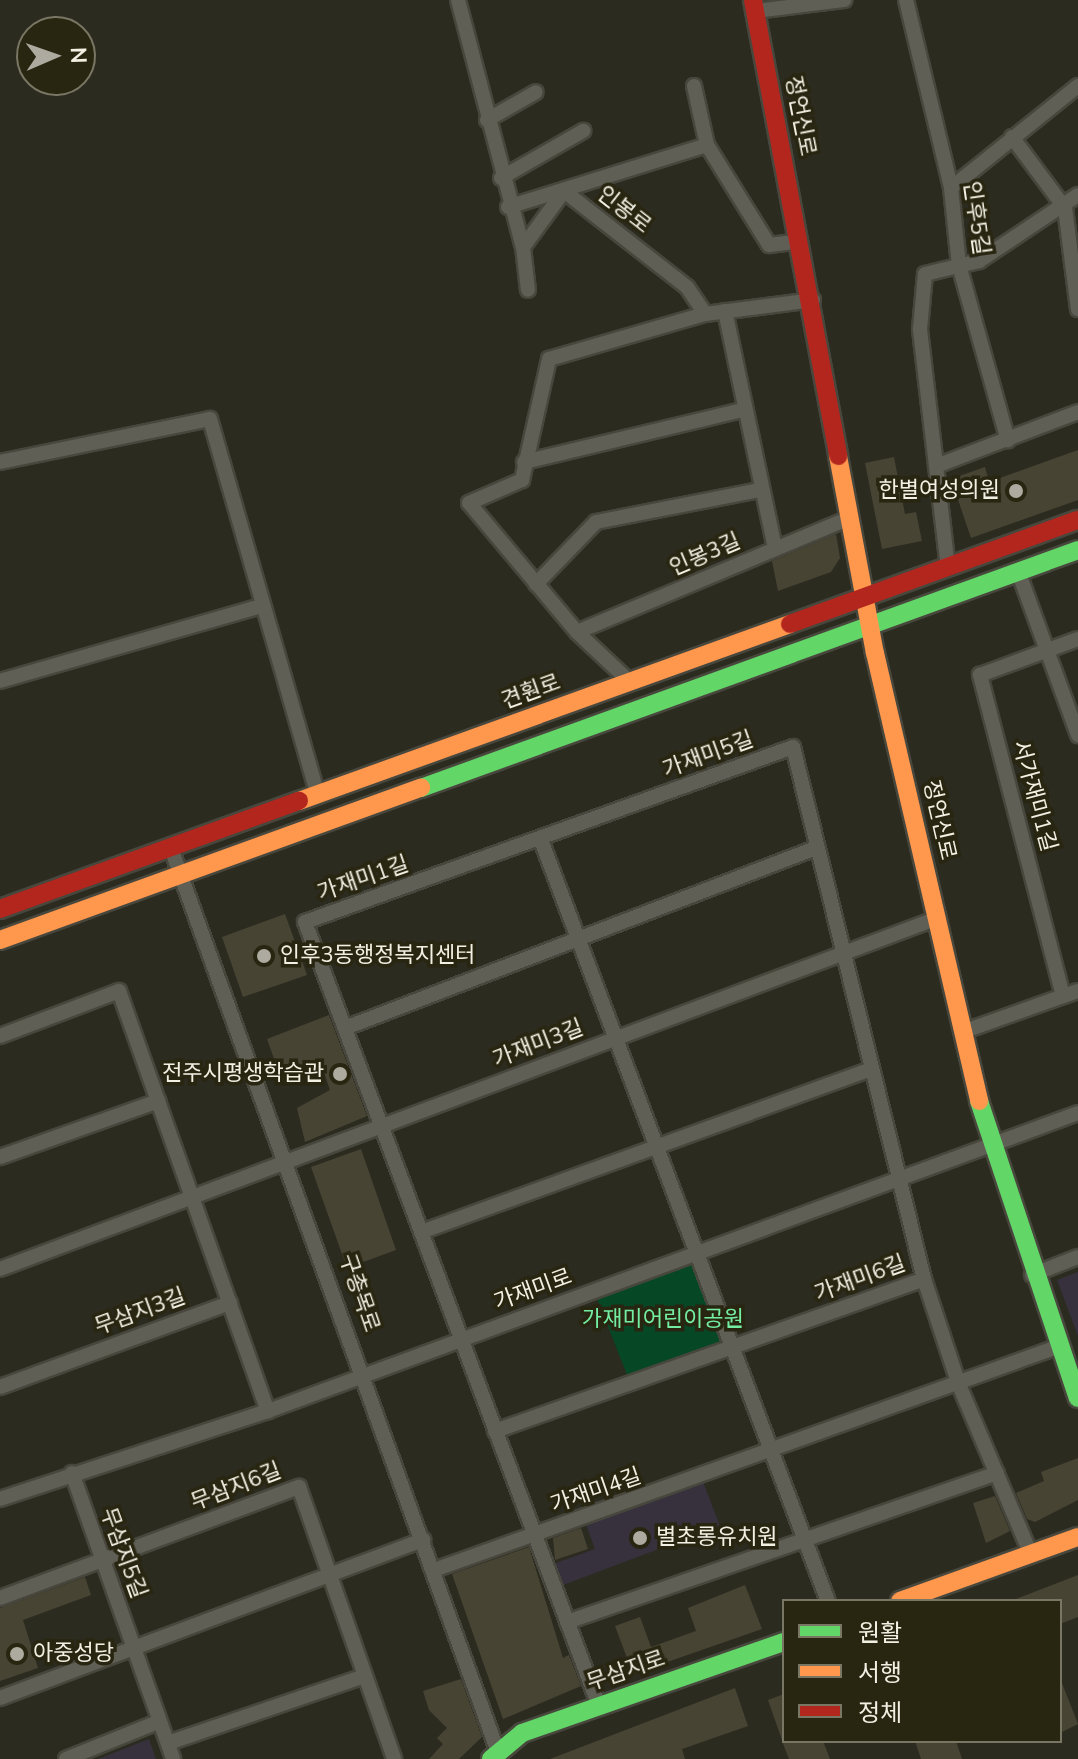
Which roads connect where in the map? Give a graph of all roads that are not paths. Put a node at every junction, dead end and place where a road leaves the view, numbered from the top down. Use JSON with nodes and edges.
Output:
{"nodes":[{"id":1,"x":458,"y":0,"type":"edge"},
{"id":2,"x":844,"y":0,"type":"edge"},
{"id":3,"x":906,"y":0,"type":"edge"},
{"id":4,"x":754,"y":6,"type":"edge"},
{"id":5,"x":694,"y":86,"type":"dead end"},
{"id":6,"x":1078,"y":86,"type":"edge"},
{"id":7,"x":536,"y":92,"type":"dead end"},
{"id":8,"x":487,"y":120,"type":"junction"},
{"id":9,"x":583,"y":131,"type":"dead end"},
{"id":10,"x":1012,"y":137,"type":"junction"},
{"id":11,"x":707,"y":145,"type":"junction"},
{"id":12,"x":501,"y":178,"type":"junction"},
{"id":13,"x":951,"y":188,"type":"junction"},
{"id":14,"x":564,"y":191,"type":"junction"},
{"id":15,"x":1078,"y":195,"type":"edge"},
{"id":16,"x":508,"y":207,"type":"junction"},
{"id":17,"x":1065,"y":208,"type":"junction"},
{"id":18,"x":800,"y":241,"type":"junction"},
{"id":19,"x":523,"y":247,"type":"junction"},
{"id":20,"x":959,"y":265,"type":"junction"},
{"id":21,"x":528,"y":290,"type":"dead end"},
{"id":22,"x":813,"y":300,"type":"junction"},
{"id":23,"x":1078,"y":309,"type":"edge"},
{"id":24,"x":725,"y":311,"type":"junction"},
{"id":25,"x":705,"y":314,"type":"junction"},
{"id":26,"x":743,"y":410,"type":"junction"},
{"id":27,"x":1078,"y":412,"type":"edge"},
{"id":28,"x":1008,"y":440,"type":"junction"},
{"id":29,"x":0,"y":462,"type":"edge"},
{"id":30,"x":524,"y":462,"type":"junction"},
{"id":31,"x":936,"y":466,"type":"junction"},
{"id":32,"x":759,"y":490,"type":"junction"},
{"id":33,"x":850,"y":518,"type":"junction"},
{"id":34,"x":1078,"y":520,"type":"edge"},
{"id":35,"x":775,"y":549,"type":"junction"},
{"id":36,"x":1078,"y":550,"type":"edge"},
{"id":37,"x":948,"y":568,"type":"junction"},
{"id":38,"x":1018,"y":571,"type":"junction"},
{"id":39,"x":536,"y":584,"type":"junction"},
{"id":40,"x":865,"y":601,"type":"junction"},
{"id":41,"x":261,"y":606,"type":"junction"},
{"id":42,"x":870,"y":625,"type":"junction"},
{"id":43,"x":577,"y":632,"type":"junction"},
{"id":44,"x":1078,"y":639,"type":"edge"},
{"id":45,"x":1046,"y":651,"type":"junction"},
{"id":46,"x":0,"y":681,"type":"edge"},
{"id":47,"x":629,"y":681,"type":"junction"},
{"id":48,"x":1078,"y":735,"type":"edge"},
{"id":49,"x":318,"y":796,"type":"junction"},
{"id":50,"x":541,"y":840,"type":"junction"},
{"id":51,"x":816,"y":848,"type":"junction"},
{"id":52,"x":172,"y":851,"type":"junction"},
{"id":53,"x":182,"y":873,"type":"junction"},
{"id":54,"x":0,"y":909,"type":"edge"},
{"id":55,"x":938,"y":918,"type":"junction"},
{"id":56,"x":0,"y":940,"type":"edge"},
{"id":57,"x":579,"y":940,"type":"junction"},
{"id":58,"x":842,"y":954,"type":"junction"},
{"id":59,"x":1078,"y":991,"type":"edge"},
{"id":60,"x":1063,"y":996,"type":"junction"},
{"id":61,"x":345,"y":1028,"type":"junction"},
{"id":62,"x":962,"y":1032,"type":"junction"},
{"id":63,"x":0,"y":1036,"type":"edge"},
{"id":64,"x":616,"y":1038,"type":"junction"},
{"id":65,"x":871,"y":1069,"type":"junction"},
{"id":66,"x":158,"y":1101,"type":"junction"},
{"id":67,"x":1078,"y":1113,"type":"edge"},
{"id":68,"x":381,"y":1126,"type":"junction"},
{"id":69,"x":990,"y":1146,"type":"junction"},
{"id":70,"x":657,"y":1150,"type":"junction"},
{"id":71,"x":4,"y":1155,"type":"edge"},
{"id":72,"x":289,"y":1161,"type":"junction"},
{"id":73,"x":898,"y":1179,"type":"junction"},
{"id":74,"x":193,"y":1197,"type":"junction"},
{"id":75,"x":421,"y":1232,"type":"junction"},
{"id":76,"x":696,"y":1254,"type":"junction"},
{"id":77,"x":1078,"y":1257,"type":"edge"},
{"id":78,"x":0,"y":1269,"type":"edge"},
{"id":79,"x":1032,"y":1275,"type":"junction"},
{"id":80,"x":924,"y":1279,"type":"junction"},
{"id":81,"x":230,"y":1303,"type":"junction"},
{"id":82,"x":461,"y":1340,"type":"junction"},
{"id":83,"x":1057,"y":1347,"type":"junction"},
{"id":84,"x":730,"y":1351,"type":"junction"},
{"id":85,"x":365,"y":1375,"type":"junction"},
{"id":86,"x":959,"y":1385,"type":"junction"},
{"id":87,"x":0,"y":1387,"type":"edge"},
{"id":88,"x":1078,"y":1398,"type":"edge"},
{"id":89,"x":268,"y":1411,"type":"junction"},
{"id":90,"x":495,"y":1431,"type":"junction"},
{"id":91,"x":772,"y":1454,"type":"junction"},
{"id":92,"x":72,"y":1473,"type":"junction"},
{"id":93,"x":997,"y":1473,"type":"junction"},
{"id":94,"x":0,"y":1499,"type":"edge"},
{"id":95,"x":535,"y":1536,"type":"junction"},
{"id":96,"x":803,"y":1536,"type":"junction"},
{"id":97,"x":1078,"y":1537,"type":"edge"},
{"id":98,"x":423,"y":1540,"type":"junction"},
{"id":99,"x":1031,"y":1555,"type":"junction"},
{"id":100,"x":102,"y":1561,"type":"junction"},
{"id":101,"x":434,"y":1570,"type":"junction"},
{"id":102,"x":329,"y":1575,"type":"junction"},
{"id":103,"x":0,"y":1598,"type":"edge"},
{"id":104,"x":827,"y":1599,"type":"edge"},
{"id":105,"x":906,"y":1599,"type":"edge"},
{"id":106,"x":567,"y":1622,"type":"junction"},
{"id":107,"x":782,"y":1643,"type":"edge"},
{"id":108,"x":134,"y":1648,"type":"junction"},
{"id":109,"x":365,"y":1676,"type":"junction"},
{"id":110,"x":0,"y":1698,"type":"edge"},
{"id":111,"x":599,"y":1706,"type":"junction"},
{"id":112,"x":160,"y":1721,"type":"junction"},
{"id":113,"x":168,"y":1743,"type":"junction"},
{"id":114,"x":495,"y":1756,"type":"edge"},
{"id":115,"x":66,"y":1759,"type":"edge"},
{"id":116,"x":173,"y":1759,"type":"edge"},
{"id":117,"x":394,"y":1759,"type":"edge"}],
"edges":[{"from":1,"to":8,"type":"street"},
{"from":2,"to":4,"type":"street"},
{"from":3,"to":13,"type":"street","name":"인후5길"},
{"from":4,"to":18,"type":"street","name":"정언신로"},
{"from":5,"to":11,"type":"street"},
{"from":6,"to":10,"type":"street"},
{"from":7,"to":8,"type":"street"},
{"from":8,"to":12,"type":"street"},
{"from":9,"to":12,"type":"street"},
{"from":10,"to":13,"type":"street"},
{"from":10,"to":17,"type":"street"},
{"from":11,"to":14,"type":"street"},
{"from":11,"to":18,"type":"street"},
{"from":12,"to":16,"type":"street"},
{"from":13,"to":20,"type":"street","name":"인후5길"},
{"from":14,"to":16,"type":"street"},
{"from":14,"to":19,"type":"street","name":"인봉로"},
{"from":14,"to":25,"type":"street","name":"인봉로"},
{"from":15,"to":17,"type":"street"},
{"from":16,"to":19,"type":"street"},
{"from":17,"to":20,"type":"street"},
{"from":17,"to":23,"type":"street"},
{"from":18,"to":22,"type":"street","name":"정언신로"},
{"from":19,"to":21,"type":"street"},
{"from":20,"to":28,"type":"street","name":"인후5길"},
{"from":20,"to":31,"type":"street"},
{"from":22,"to":24,"type":"street"},
{"from":22,"to":33,"type":"street","name":"정언신로"},
{"from":24,"to":25,"type":"street"},
{"from":24,"to":26,"type":"street"},
{"from":25,"to":30,"type":"street"},
{"from":26,"to":30,"type":"street"},
{"from":26,"to":32,"type":"street"},
{"from":27,"to":28,"type":"street"},
{"from":28,"to":31,"type":"street"},
{"from":29,"to":41,"type":"street"},
{"from":30,"to":39,"type":"street"},
{"from":31,"to":37,"type":"street"},
{"from":32,"to":35,"type":"street"},
{"from":32,"to":39,"type":"street"},
{"from":33,"to":35,"type":"street","name":"인봉3길"},
{"from":33,"to":40,"type":"street","name":"정언신로"},
{"from":34,"to":37,"type":"street","name":"견훤로"},
{"from":35,"to":43,"type":"street","name":"인봉3길"},
{"from":36,"to":38,"type":"street"},
{"from":37,"to":40,"type":"street","name":"견훤로"},
{"from":38,"to":42,"type":"street"},
{"from":38,"to":45,"type":"street"},
{"from":39,"to":43,"type":"street"},
{"from":40,"to":42,"type":"street","name":"정언신로"},
{"from":40,"to":47,"type":"street","name":"견훤로"},
{"from":41,"to":46,"type":"street"},
{"from":41,"to":49,"type":"street"},
{"from":42,"to":53,"type":"street"},
{"from":42,"to":55,"type":"street","name":"정언신로"},
{"from":43,"to":47,"type":"street"},
{"from":44,"to":45,"type":"street","name":"서가재미1길"},
{"from":45,"to":48,"type":"street"},
{"from":45,"to":60,"type":"street","name":"서가재미1길"},
{"from":47,"to":49,"type":"street","name":"견훤로"},
{"from":49,"to":52,"type":"street","name":"견훤로"},
{"from":50,"to":51,"type":"street","name":"가재미5길"},
{"from":50,"to":57,"type":"street","name":"가재미3길"},
{"from":50,"to":61,"type":"street","name":"가재미1길"},
{"from":51,"to":57,"type":"street"},
{"from":51,"to":58,"type":"street","name":"가재미5길"},
{"from":52,"to":53,"type":"street","name":"구총목로"},
{"from":52,"to":54,"type":"street","name":"견훤로"},
{"from":53,"to":56,"type":"street"},
{"from":53,"to":72,"type":"street","name":"구총목로"},
{"from":55,"to":58,"type":"street"},
{"from":55,"to":62,"type":"street","name":"정언신로"},
{"from":57,"to":61,"type":"street"},
{"from":57,"to":64,"type":"street","name":"가재미3길"},
{"from":58,"to":64,"type":"street","name":"가재미3길"},
{"from":58,"to":65,"type":"street","name":"가재미5길"},
{"from":59,"to":60,"type":"street"},
{"from":60,"to":62,"type":"street"},
{"from":61,"to":68,"type":"street","name":"가재미1길"},
{"from":62,"to":69,"type":"street","name":"정언신로"},
{"from":63,"to":66,"type":"street"},
{"from":64,"to":68,"type":"street","name":"가재미3길"},
{"from":64,"to":70,"type":"street","name":"가재미3길"},
{"from":65,"to":70,"type":"street"},
{"from":65,"to":73,"type":"street","name":"가재미5길"},
{"from":66,"to":71,"type":"street"},
{"from":66,"to":74,"type":"street"},
{"from":67,"to":69,"type":"street","name":"가재미로"},
{"from":68,"to":72,"type":"street"},
{"from":68,"to":75,"type":"street","name":"가재미1길"},
{"from":69,"to":73,"type":"street","name":"가재미로"},
{"from":69,"to":79,"type":"street","name":"정언신로"},
{"from":70,"to":75,"type":"street"},
{"from":70,"to":76,"type":"street","name":"가재미3길"},
{"from":72,"to":74,"type":"street"},
{"from":72,"to":85,"type":"street","name":"구총목로"},
{"from":73,"to":76,"type":"street","name":"가재미로"},
{"from":73,"to":80,"type":"street","name":"가재미6길"},
{"from":74,"to":78,"type":"street"},
{"from":74,"to":81,"type":"street"},
{"from":75,"to":82,"type":"street","name":"가재미1길"},
{"from":76,"to":82,"type":"street","name":"가재미로"},
{"from":76,"to":84,"type":"street"},
{"from":77,"to":79,"type":"street"},
{"from":79,"to":83,"type":"street","name":"정언신로"},
{"from":80,"to":84,"type":"street","name":"가재미6길"},
{"from":80,"to":86,"type":"street","name":"가재미6길"},
{"from":81,"to":87,"type":"street","name":"무삼지3길"},
{"from":81,"to":89,"type":"street"},
{"from":82,"to":85,"type":"street","name":"가재미로"},
{"from":82,"to":90,"type":"street","name":"가재미1길"},
{"from":83,"to":86,"type":"street"},
{"from":83,"to":88,"type":"street","name":"정언신로"},
{"from":84,"to":90,"type":"street"},
{"from":84,"to":91,"type":"street"},
{"from":85,"to":89,"type":"street","name":"가재미로"},
{"from":85,"to":98,"type":"street","name":"구총목로"},
{"from":86,"to":91,"type":"street","name":"가재미4길"},
{"from":86,"to":93,"type":"street","name":"가재미6길"},
{"from":89,"to":92,"type":"street","name":"가재미로"},
{"from":90,"to":95,"type":"street","name":"가재미1길"},
{"from":91,"to":95,"type":"street","name":"가재미4길"},
{"from":91,"to":96,"type":"street"},
{"from":92,"to":94,"type":"street","name":"가재미로"},
{"from":92,"to":100,"type":"street","name":"무삼지5길"},
{"from":93,"to":96,"type":"street"},
{"from":93,"to":99,"type":"street","name":"가재미6길"},
{"from":95,"to":101,"type":"street","name":"가재미4길"},
{"from":95,"to":106,"type":"street","name":"가재미1길"},
{"from":96,"to":104,"type":"street"},
{"from":96,"to":106,"type":"street"},
{"from":97,"to":99,"type":"street"},
{"from":98,"to":101,"type":"street","name":"구총목로"},
{"from":98,"to":102,"type":"street"},
{"from":99,"to":105,"type":"street"},
{"from":100,"to":102,"type":"street","name":"무삼지6길"},
{"from":100,"to":103,"type":"street"},
{"from":100,"to":108,"type":"street","name":"무삼지5길"},
{"from":101,"to":114,"type":"street","name":"구총목로"},
{"from":102,"to":108,"type":"street"},
{"from":102,"to":109,"type":"street","name":"무삼지6길"},
{"from":106,"to":111,"type":"street","name":"가재미1길"},
{"from":107,"to":111,"type":"street","name":"무삼지로"},
{"from":108,"to":110,"type":"street"},
{"from":108,"to":112,"type":"street","name":"무삼지5길"},
{"from":109,"to":113,"type":"street"},
{"from":109,"to":117,"type":"street","name":"무삼지6길"},
{"from":111,"to":114,"type":"street","name":"무삼지로"},
{"from":112,"to":113,"type":"street","name":"무삼지5길"},
{"from":112,"to":115,"type":"street"},
{"from":113,"to":116,"type":"street","name":"무삼지5길"}]}
